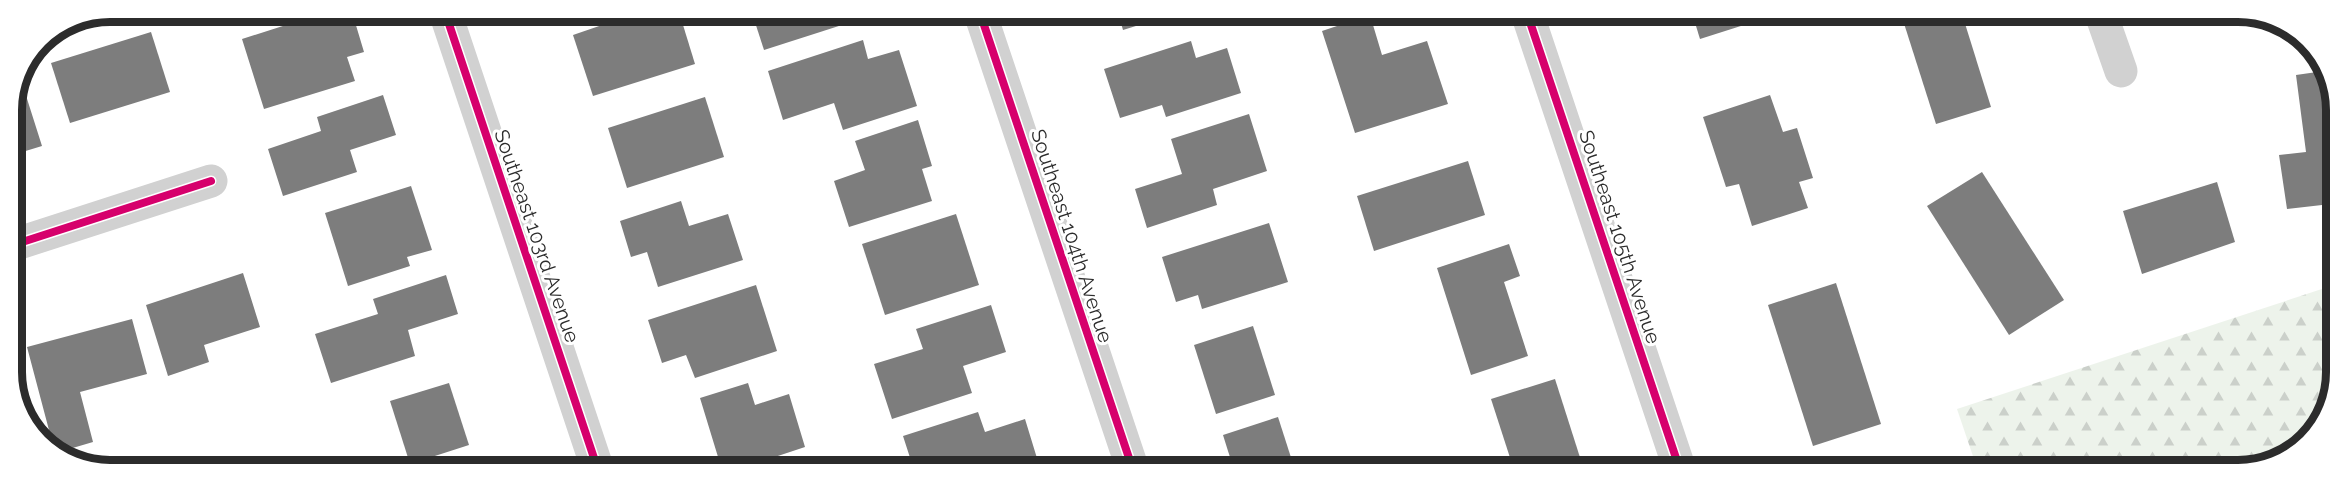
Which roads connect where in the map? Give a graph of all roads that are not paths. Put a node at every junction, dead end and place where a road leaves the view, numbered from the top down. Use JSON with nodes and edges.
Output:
{"nodes":[{"id":1,"x":448,"y":22,"type":"edge"},
{"id":2,"x":983,"y":22,"type":"edge"},
{"id":3,"x":1530,"y":22,"type":"edge"},
{"id":4,"x":2104,"y":22,"type":"edge"},
{"id":5,"x":2121,"y":71,"type":"dead end"},
{"id":6,"x":211,"y":181,"type":"dead end"},
{"id":7,"x":22,"y":242,"type":"edge"},
{"id":8,"x":595,"y":460,"type":"edge"},
{"id":9,"x":1130,"y":460,"type":"edge"},
{"id":10,"x":1677,"y":460,"type":"edge"}],
"edges":[{"from":1,"to":8,"type":"street","name":"Southeast 103rd Avenue"},
{"from":2,"to":9,"type":"street","name":"Southeast 104th Avenue"},
{"from":3,"to":10,"type":"street","name":"Southeast 105th Avenue"},
{"from":4,"to":5,"type":"street"},
{"from":6,"to":7,"type":"street"}]}
